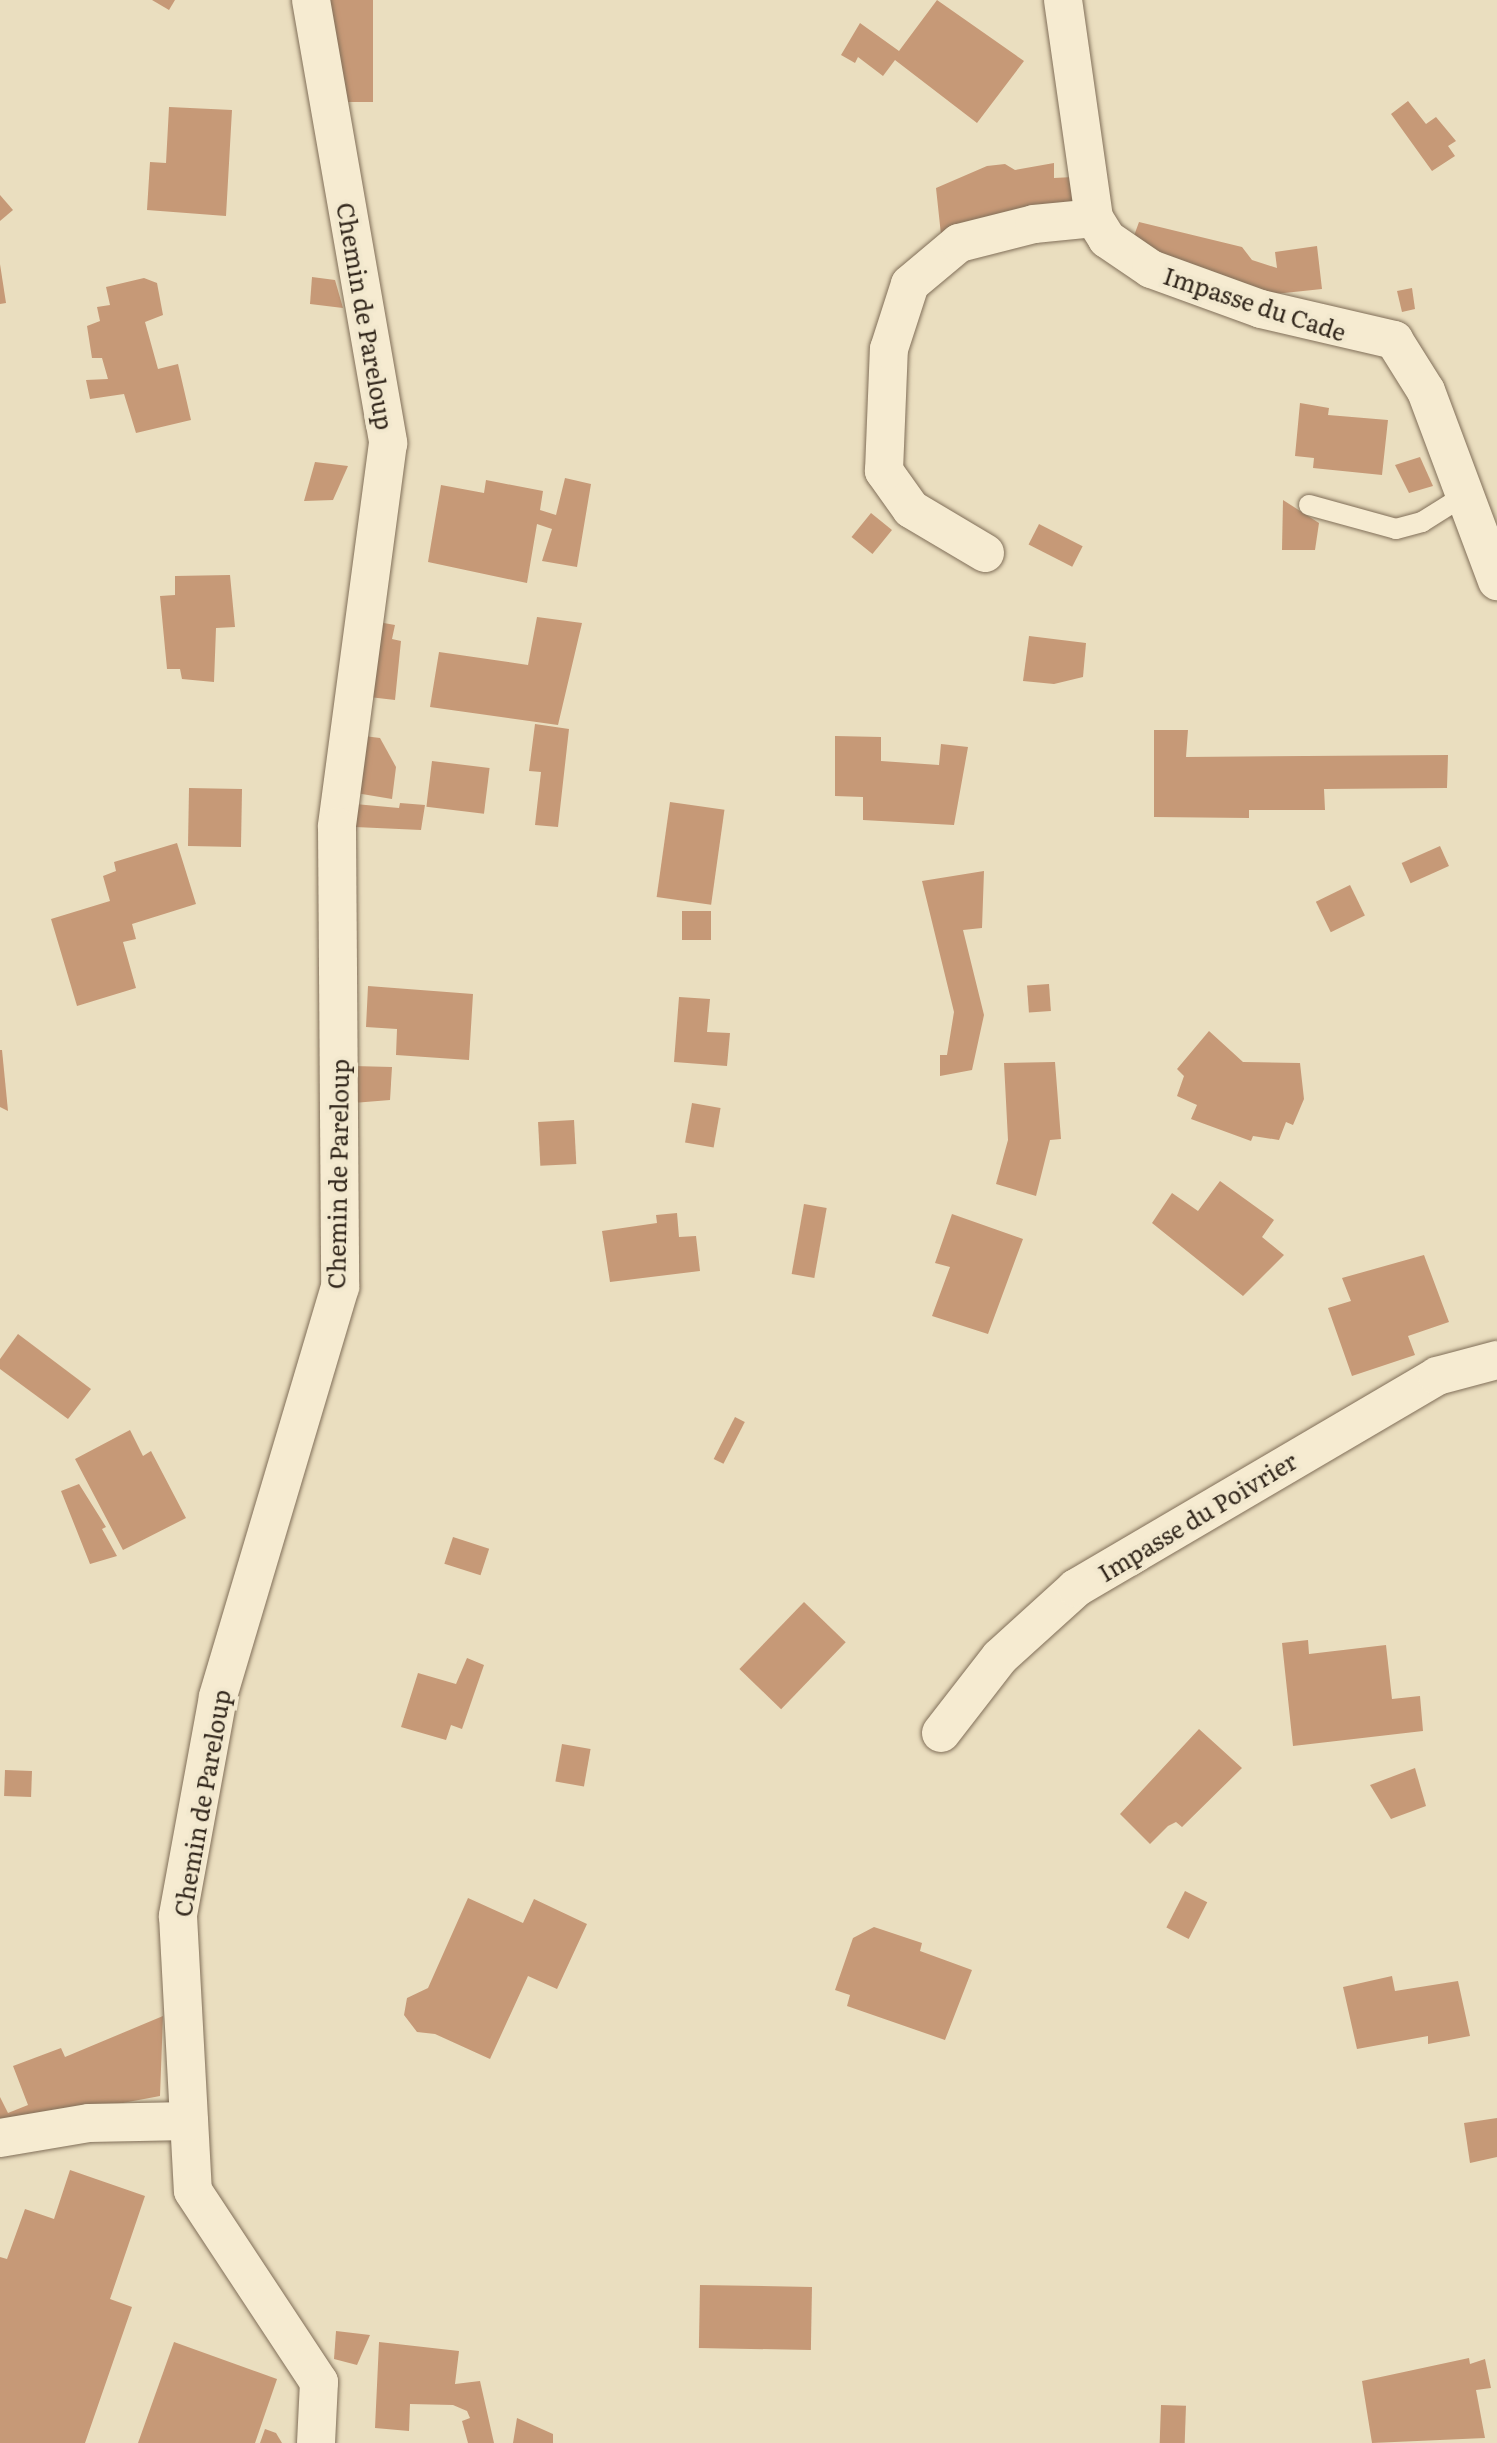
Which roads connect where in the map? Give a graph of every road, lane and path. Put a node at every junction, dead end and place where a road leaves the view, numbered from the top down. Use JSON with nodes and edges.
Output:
{"nodes":[{"id":1,"x":311,"y":0,"type":"edge"},
{"id":2,"x":1063,"y":0,"type":"edge"},
{"id":3,"x":1094,"y":218,"type":"junction"},
{"id":4,"x":1465,"y":495,"type":"junction"},
{"id":5,"x":1309,"y":505,"type":"dead end"},
{"id":6,"x":985,"y":553,"type":"dead end"},
{"id":7,"x":1497,"y":581,"type":"edge"},
{"id":8,"x":1497,"y":1360,"type":"edge"},
{"id":9,"x":941,"y":1733,"type":"dead end"},
{"id":10,"x":189,"y":2121,"type":"junction"},
{"id":11,"x":0,"y":2138,"type":"edge"},
{"id":12,"x":316,"y":2443,"type":"edge"}],
"edges":[{"from":1,"to":10,"type":"street","name":"Chemin de Pareloup"},
{"from":2,"to":3,"type":"street"},
{"from":3,"to":4,"type":"street","name":"Impasse du Cade"},
{"from":3,"to":6,"type":"street"},
{"from":4,"to":5,"type":"lane"},
{"from":4,"to":7,"type":"street","name":"Impasse du Cade"},
{"from":8,"to":9,"type":"street","name":"Impasse du Poivrier"},
{"from":10,"to":11,"type":"street"},
{"from":10,"to":12,"type":"street","name":"Chemin de Pareloup"}]}
